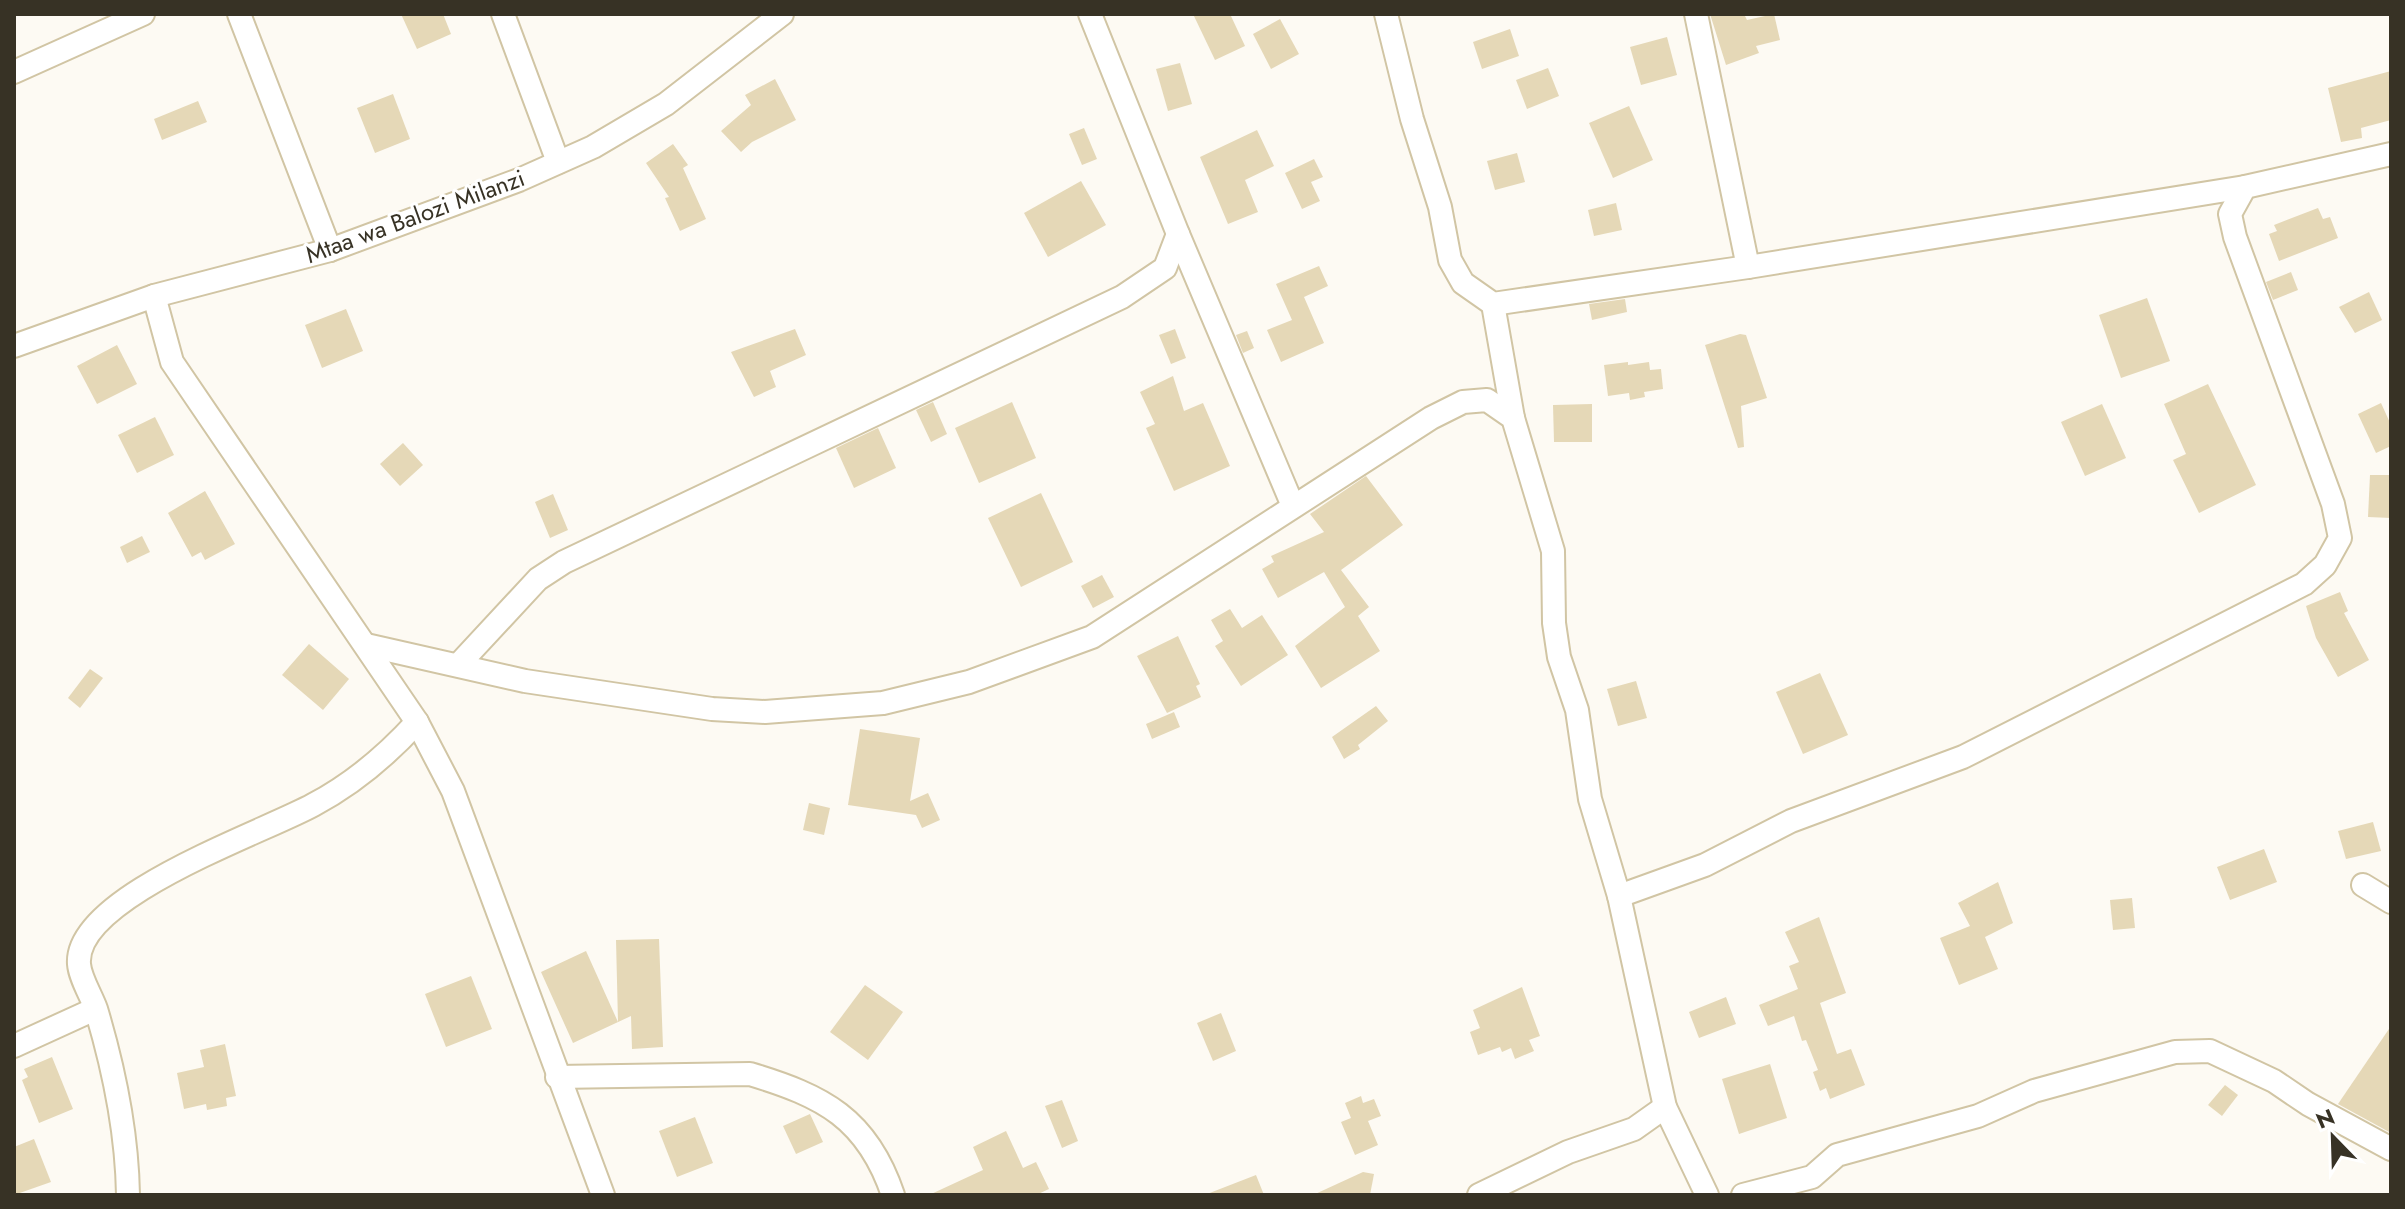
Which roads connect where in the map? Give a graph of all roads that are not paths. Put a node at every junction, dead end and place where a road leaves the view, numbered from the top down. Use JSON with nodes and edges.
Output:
{"nodes":[{"id":1,"x":143,"y":14,"type":"edge"},
{"id":2,"x":239,"y":14,"type":"edge"},
{"id":3,"x":503,"y":14,"type":"edge"},
{"id":4,"x":782,"y":14,"type":"edge"},
{"id":5,"x":1090,"y":14,"type":"edge"},
{"id":6,"x":1386,"y":14,"type":"edge"},
{"id":7,"x":1696,"y":14,"type":"edge"},
{"id":8,"x":14,"y":72,"type":"edge"},
{"id":9,"x":2391,"y":154,"type":"edge"},
{"id":10,"x":558,"y":162,"type":"junction"},
{"id":11,"x":2245,"y":187,"type":"junction"},
{"id":12,"x":1178,"y":234,"type":"junction"},
{"id":13,"x":330,"y":250,"type":"junction"},
{"id":14,"x":1748,"y":267,"type":"junction"},
{"id":15,"x":154,"y":296,"type":"junction"},
{"id":16,"x":1493,"y":304,"type":"junction"},
{"id":17,"x":14,"y":346,"type":"edge"},
{"id":18,"x":1513,"y":418,"type":"junction"},
{"id":19,"x":1293,"y":506,"type":"junction"},
{"id":20,"x":366,"y":645,"type":"junction"},
{"id":21,"x":460,"y":663,"type":"junction"},
{"id":22,"x":417,"y":722,"type":"junction"},
{"id":23,"x":2363,"y":885,"type":"dead end"},
{"id":24,"x":1619,"y":896,"type":"junction"},
{"id":25,"x":2391,"y":902,"type":"edge"},
{"id":26,"x":95,"y":1009,"type":"junction"},
{"id":27,"x":14,"y":1046,"type":"edge"},
{"id":28,"x":557,"y":1077,"type":"junction"},
{"id":29,"x":1665,"y":1107,"type":"junction"},
{"id":30,"x":2391,"y":1149,"type":"edge"},
{"id":31,"x":1703,"y":1187,"type":"edge"},
{"id":32,"x":128,"y":1195,"type":"edge"},
{"id":33,"x":603,"y":1195,"type":"edge"},
{"id":34,"x":893,"y":1195,"type":"edge"},
{"id":35,"x":1479,"y":1195,"type":"edge"},
{"id":36,"x":1740,"y":1195,"type":"edge"}],
"edges":[{"from":1,"to":8,"type":"street"},
{"from":2,"to":13,"type":"street"},
{"from":3,"to":10,"type":"street"},
{"from":4,"to":10,"type":"street","name":"Mtaa wa Balozi Milanzi"},
{"from":5,"to":12,"type":"street"},
{"from":6,"to":16,"type":"street"},
{"from":7,"to":14,"type":"street"},
{"from":9,"to":11,"type":"street"},
{"from":10,"to":13,"type":"street","name":"Mtaa wa Balozi Milanzi"},
{"from":11,"to":14,"type":"street"},
{"from":11,"to":24,"type":"street"},
{"from":12,"to":19,"type":"street"},
{"from":12,"to":21,"type":"street"},
{"from":13,"to":15,"type":"street","name":"Mtaa wa Balozi Milanzi"},
{"from":14,"to":16,"type":"street"},
{"from":15,"to":17,"type":"street","name":"Mtaa wa Balozi Milanzi"},
{"from":15,"to":20,"type":"street"},
{"from":16,"to":18,"type":"street"},
{"from":18,"to":19,"type":"street"},
{"from":18,"to":24,"type":"street"},
{"from":19,"to":21,"type":"street"},
{"from":20,"to":21,"type":"street"},
{"from":20,"to":22,"type":"street"},
{"from":22,"to":26,"type":"street"},
{"from":22,"to":28,"type":"street"},
{"from":23,"to":25,"type":"street"},
{"from":24,"to":29,"type":"street"},
{"from":26,"to":27,"type":"street"},
{"from":26,"to":32,"type":"street"},
{"from":28,"to":33,"type":"street"},
{"from":28,"to":34,"type":"street"},
{"from":29,"to":31,"type":"street"},
{"from":29,"to":35,"type":"street"},
{"from":30,"to":36,"type":"street"},
{"from":31,"to":36,"type":"street"}]}
